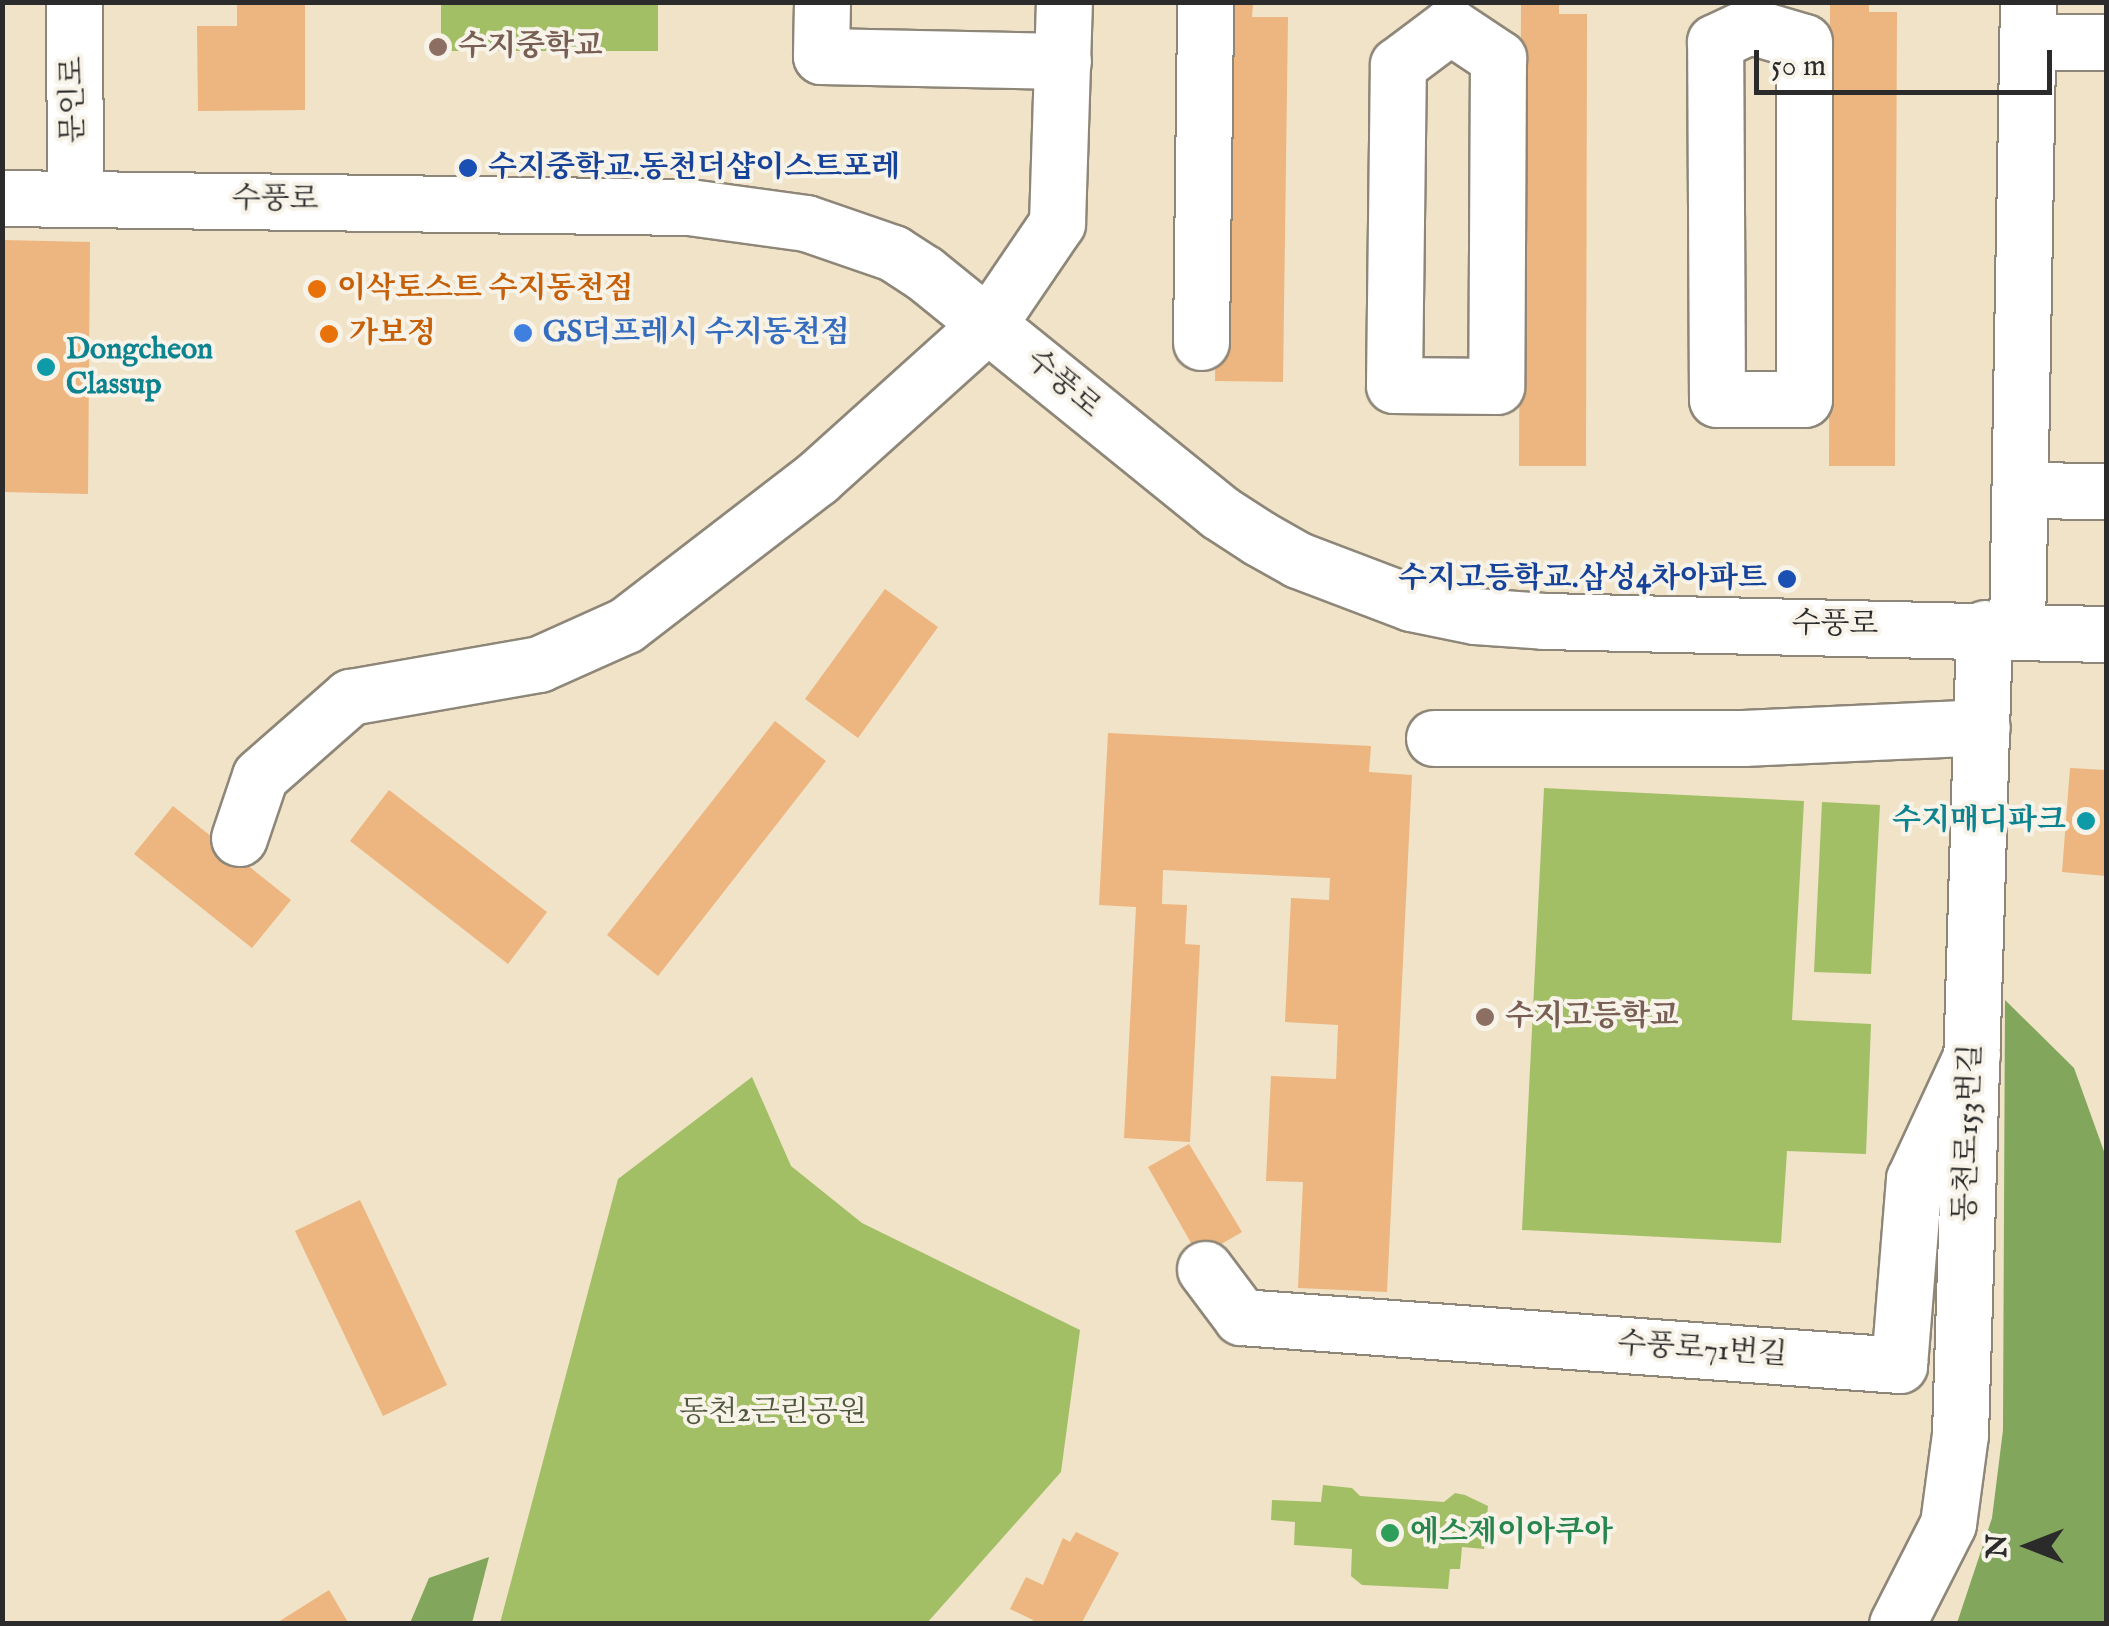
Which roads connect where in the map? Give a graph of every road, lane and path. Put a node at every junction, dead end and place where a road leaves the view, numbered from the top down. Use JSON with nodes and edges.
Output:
{"nodes":[{"id":1,"x":74,"y":2,"type":"edge"},
{"id":2,"x":822,"y":2,"type":"edge"},
{"id":3,"x":1064,"y":2,"type":"edge"},
{"id":4,"x":1204,"y":2,"type":"edge"},
{"id":5,"x":1450,"y":14,"type":"edge"},
{"id":6,"x":1750,"y":14,"type":"edge"},
{"id":7,"x":2028,"y":22,"type":"edge"},
{"id":8,"x":2106,"y":42,"type":"edge"},
{"id":9,"x":1062,"y":61,"type":"junction"},
{"id":10,"x":75,"y":197,"type":"junction"},
{"id":11,"x":2,"y":198,"type":"edge"},
{"id":12,"x":989,"y":322,"type":"junction"},
{"id":13,"x":1202,"y":342,"type":"dead end"},
{"id":14,"x":2020,"y":490,"type":"junction"},
{"id":15,"x":2106,"y":491,"type":"edge"},
{"id":16,"x":2000,"y":629,"type":"junction"},
{"id":17,"x":2106,"y":634,"type":"edge"},
{"id":18,"x":1982,"y":727,"type":"junction"},
{"id":19,"x":1434,"y":738,"type":"dead end"},
{"id":20,"x":238,"y":838,"type":"dead end"},
{"id":21,"x":1972,"y":1054,"type":"junction"},
{"id":22,"x":1205,"y":1269,"type":"dead end"},
{"id":23,"x":1896,"y":1624,"type":"edge"}],
"edges":[{"from":1,"to":10,"type":"street","name":"문인로"},
{"from":2,"to":9,"type":"street"},
{"from":3,"to":9,"type":"street"},
{"from":4,"to":13,"type":"street"},
{"from":5,"to":5,"type":"street"},
{"from":6,"to":6,"type":"street"},
{"from":7,"to":8,"type":"street"},
{"from":7,"to":14,"type":"street","name":"동천로153번길"},
{"from":9,"to":12,"type":"street"},
{"from":10,"to":11,"type":"street","name":"수풍로"},
{"from":10,"to":12,"type":"street","name":"수풍로"},
{"from":12,"to":16,"type":"street","name":"수풍로"},
{"from":12,"to":20,"type":"street"},
{"from":14,"to":15,"type":"street"},
{"from":14,"to":16,"type":"street","name":"동천로153번길"},
{"from":16,"to":17,"type":"street","name":"수풍로"},
{"from":16,"to":18,"type":"street","name":"동천로153번길"},
{"from":18,"to":19,"type":"street"},
{"from":18,"to":21,"type":"street","name":"동천로153번길"},
{"from":21,"to":22,"type":"street","name":"수풍로71번길"},
{"from":21,"to":23,"type":"street","name":"동천로153번길"}]}
